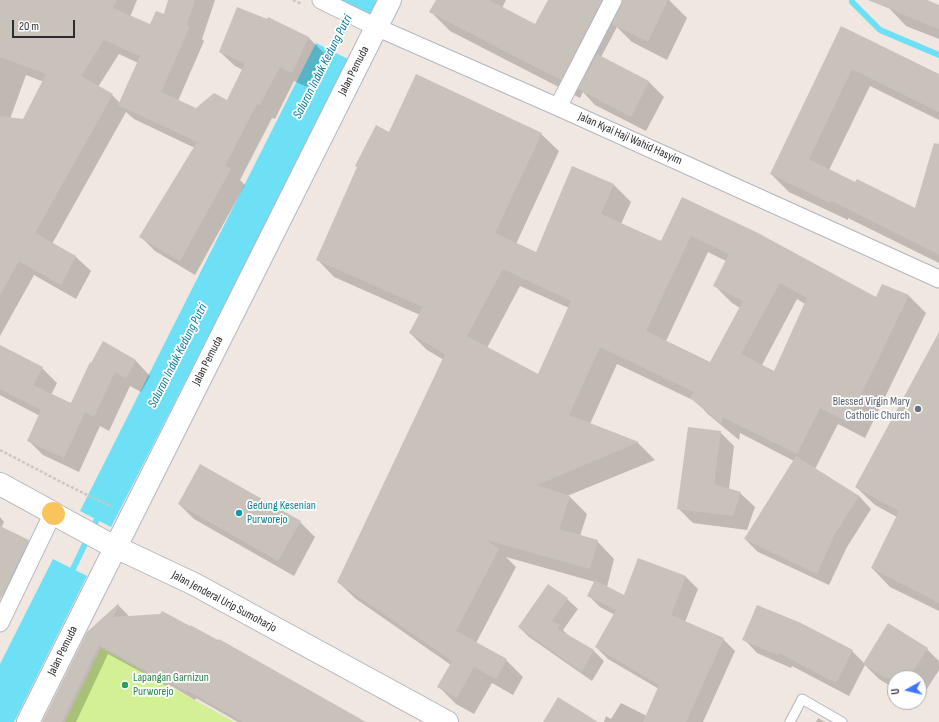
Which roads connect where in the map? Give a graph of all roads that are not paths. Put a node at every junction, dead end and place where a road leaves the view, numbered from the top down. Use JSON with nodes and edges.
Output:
{"nodes":[{"id":1,"x":390,"y":0,"type":"edge"},
{"id":2,"x":613,"y":0,"type":"edge"},
{"id":3,"x":314,"y":3,"type":"edge"},
{"id":4,"x":376,"y":27,"type":"junction"},
{"id":5,"x":558,"y":107,"type":"junction"},
{"id":6,"x":939,"y":279,"type":"edge"},
{"id":7,"x":0,"y":484,"type":"edge"},
{"id":8,"x":53,"y":514,"type":"junction"},
{"id":9,"x":111,"y":544,"type":"junction"},
{"id":10,"x":0,"y":623,"type":"edge"},
{"id":11,"x":439,"y":720,"type":"edge"},
{"id":12,"x":28,"y":722,"type":"edge"},
{"id":13,"x":790,"y":722,"type":"edge"},
{"id":14,"x":842,"y":722,"type":"edge"}],
"edges":[{"from":1,"to":4,"type":"street","name":"Jalan Pemuda"},
{"from":2,"to":5,"type":"street"},
{"from":3,"to":4,"type":"street","name":"Jalan Kyai Haji Wahid Hasyim"},
{"from":4,"to":5,"type":"street","name":"Jalan Kyai Haji Wahid Hasyim"},
{"from":4,"to":9,"type":"street","name":"Jalan Pemuda"},
{"from":5,"to":6,"type":"street","name":"Jalan Kyai Haji Wahid Hasyim"},
{"from":7,"to":8,"type":"street","name":"Jalan Jenderal Urip Sumoharjo"},
{"from":8,"to":9,"type":"street","name":"Jalan Jenderal Urip Sumoharjo"},
{"from":8,"to":10,"type":"street"},
{"from":9,"to":11,"type":"street","name":"Jalan Jenderal Urip Sumoharjo"},
{"from":9,"to":12,"type":"street","name":"Jalan Pemuda"},
{"from":13,"to":14,"type":"lane"}]}
